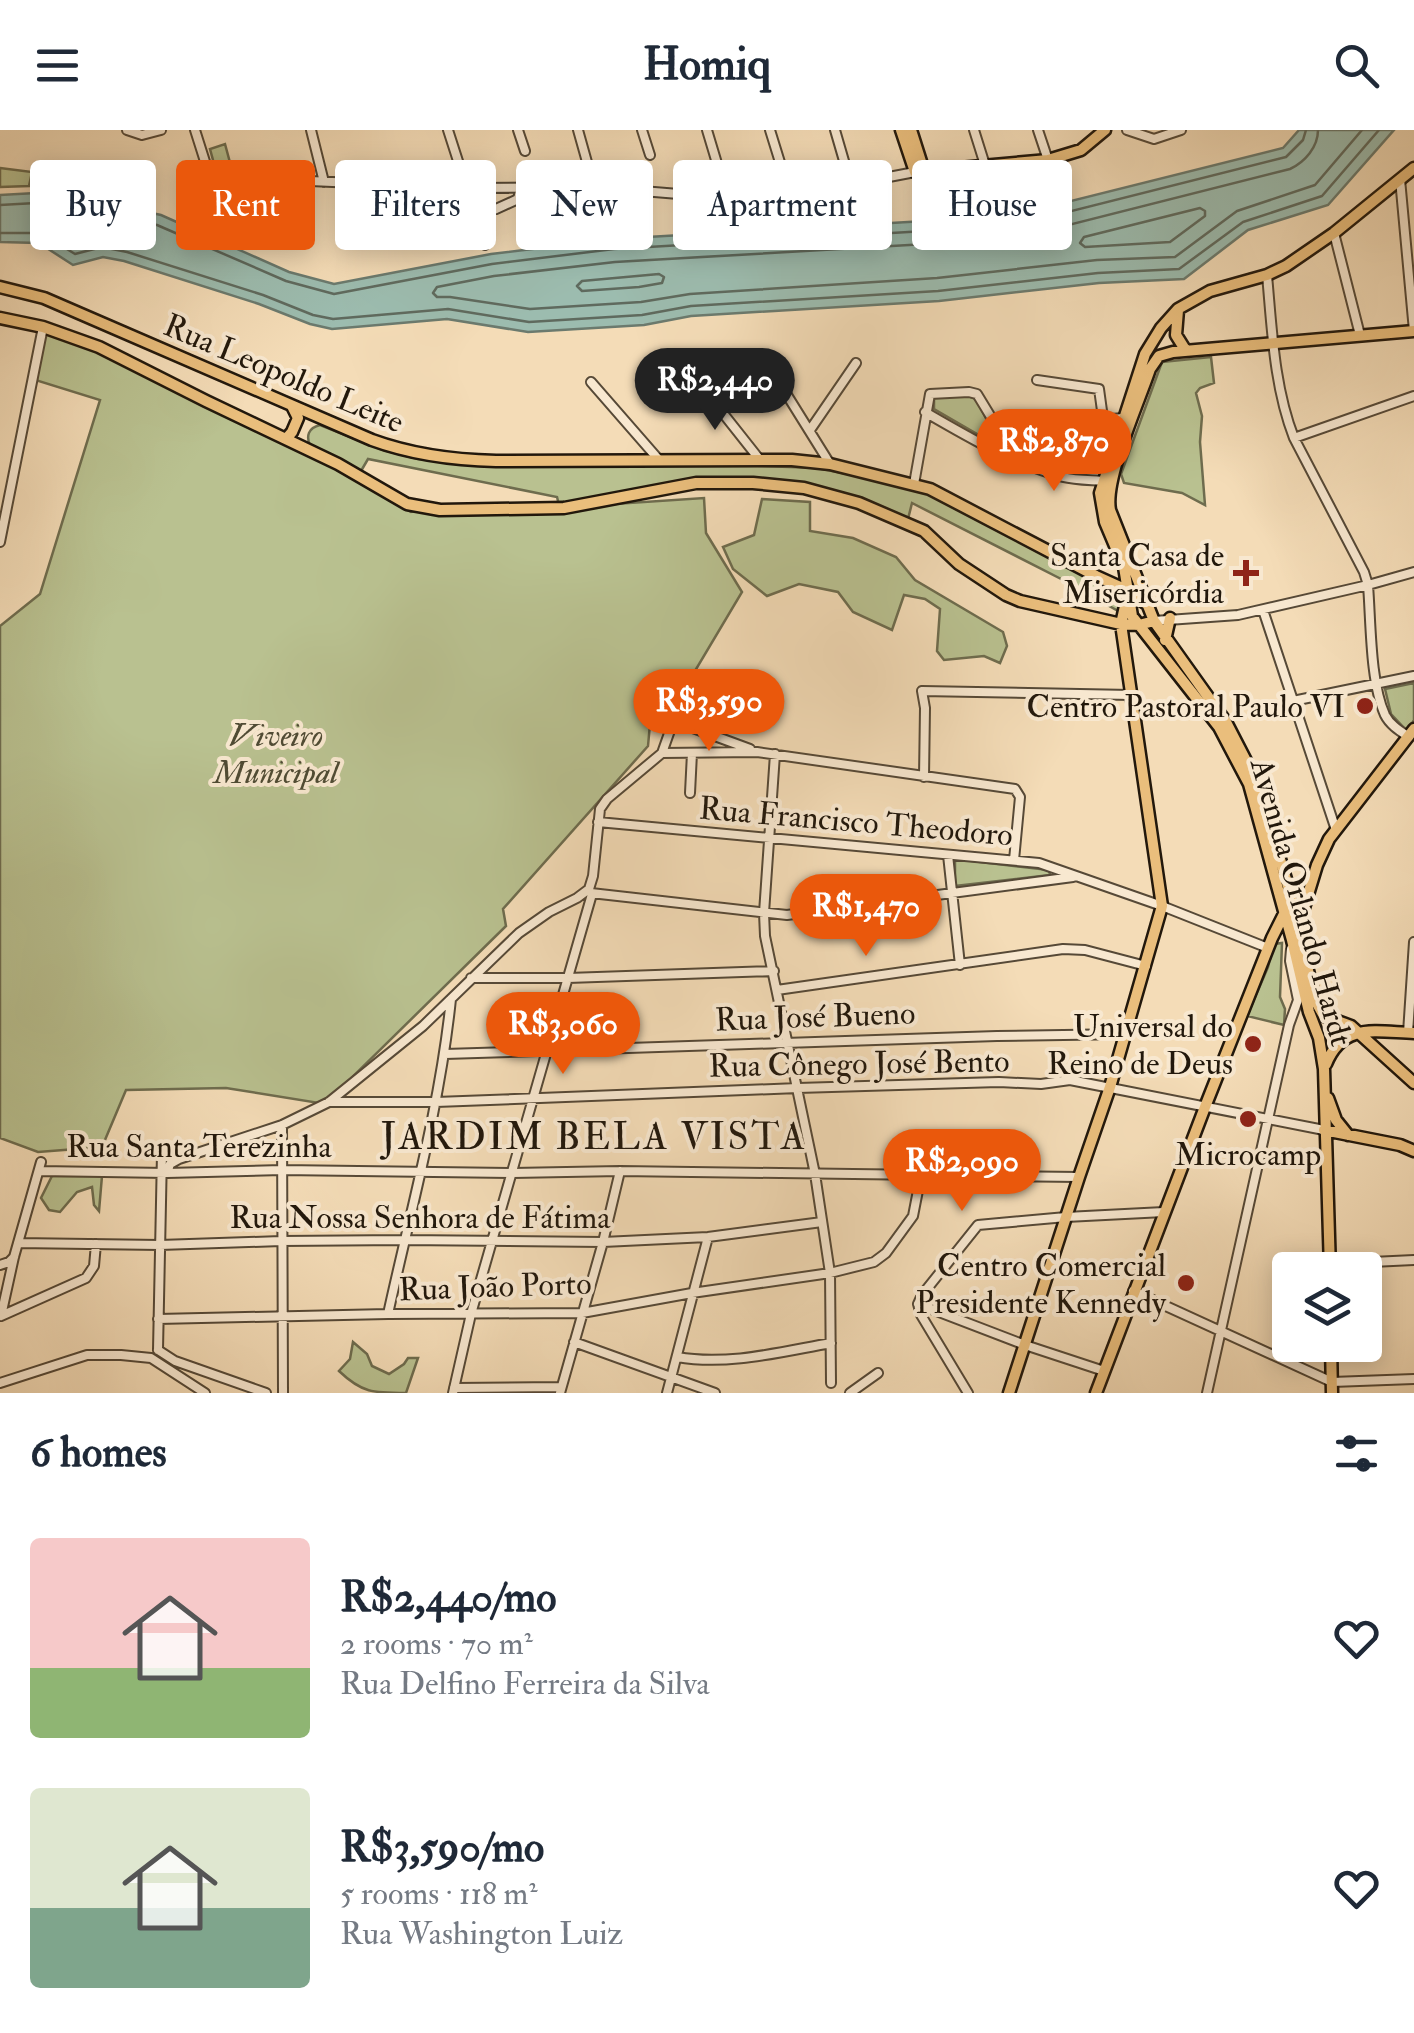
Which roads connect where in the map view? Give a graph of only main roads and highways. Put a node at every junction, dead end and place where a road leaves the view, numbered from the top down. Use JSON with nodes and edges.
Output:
{"nodes":[{"id":1,"x":902,"y":130,"type":"edge"},
{"id":2,"x":911,"y":130,"type":"edge"},
{"id":3,"x":1105,"y":130,"type":"edge"},
{"id":4,"x":914,"y":160,"type":"edge"},
{"id":5,"x":917,"y":160,"type":"edge"},
{"id":6,"x":1048,"y":160,"type":"edge"},
{"id":7,"x":1414,"y":168,"type":"edge"},
{"id":8,"x":0,"y":287,"type":"edge"},
{"id":9,"x":1178,"y":309,"type":"junction"},
{"id":10,"x":0,"y":318,"type":"edge"},
{"id":11,"x":1414,"y":330,"type":"edge"},
{"id":12,"x":1186,"y":352,"type":"junction"},
{"id":13,"x":304,"y":414,"type":"junction"},
{"id":14,"x":290,"y":441,"type":"junction"},
{"id":15,"x":1128,"y":593,"type":"junction"},
{"id":16,"x":1146,"y":603,"type":"junction"},
{"id":17,"x":1170,"y":618,"type":"road end"},
{"id":18,"x":1154,"y":621,"type":"junction"},
{"id":19,"x":1121,"y":624,"type":"junction"},
{"id":20,"x":1139,"y":625,"type":"junction"},
{"id":21,"x":1165,"y":640,"type":"junction"},
{"id":22,"x":1411,"y":733,"type":"edge"},
{"id":23,"x":1317,"y":864,"type":"junction"},
{"id":24,"x":1288,"y":886,"type":"junction"},
{"id":25,"x":1292,"y":902,"type":"junction"},
{"id":26,"x":1284,"y":913,"type":"junction"},
{"id":27,"x":1298,"y":928,"type":"junction"},
{"id":28,"x":1292,"y":940,"type":"junction"},
{"id":29,"x":1356,"y":1032,"type":"junction"},
{"id":30,"x":1411,"y":1033,"type":"edge"},
{"id":31,"x":1324,"y":1069,"type":"junction"},
{"id":32,"x":1324,"y":1082,"type":"junction"},
{"id":33,"x":1414,"y":1083,"type":"edge"},
{"id":34,"x":1324,"y":1130,"type":"junction"},
{"id":35,"x":1349,"y":1136,"type":"junction"},
{"id":36,"x":1414,"y":1142,"type":"edge"},
{"id":37,"x":1400,"y":1145,"type":"junction"},
{"id":38,"x":1414,"y":1151,"type":"edge"},
{"id":39,"x":1329,"y":1252,"type":"edge"},
{"id":40,"x":1331,"y":1362,"type":"edge"},
{"id":41,"x":1332,"y":1387,"type":"edge"},
{"id":42,"x":1009,"y":1393,"type":"edge"},
{"id":43,"x":1096,"y":1393,"type":"edge"}],
"edges":[{"from":1,"to":4,"type":"main road"},
{"from":2,"to":5,"type":"main road"},
{"from":3,"to":6,"type":"main road"},
{"from":7,"to":9,"type":"main road"},
{"from":8,"to":13,"type":"main road","name":"Rua Leopoldo Leite"},
{"from":9,"to":12,"type":"main road"},
{"from":9,"to":15,"type":"main road","name":"Avenida Orlando Hardt"},
{"from":10,"to":14,"type":"main road"},
{"from":11,"to":12,"type":"main road"},
{"from":12,"to":16,"type":"main road","name":"Avenida Orlando Hardt"},
{"from":13,"to":14,"type":"main road"},
{"from":13,"to":15,"type":"main road","name":"Rua Leopoldo Leite"},
{"from":14,"to":19,"type":"main road"},
{"from":15,"to":16,"type":"main road","name":"Rua Leopoldo Leite"},
{"from":15,"to":19,"type":"main road"},
{"from":15,"to":20,"type":"main road","name":"Avenida Orlando Hardt"},
{"from":16,"to":18,"type":"main road","name":"Avenida Orlando Hardt"},
{"from":17,"to":21,"type":"main road"},
{"from":18,"to":20,"type":"main road"},
{"from":18,"to":21,"type":"main road","name":"Avenida Orlando Hardt"},
{"from":19,"to":20,"type":"main road"},
{"from":19,"to":42,"type":"main road"},
{"from":20,"to":26,"type":"main road","name":"Avenida Orlando Hardt"},
{"from":21,"to":24,"type":"main road","name":"Avenida Orlando Hardt"},
{"from":22,"to":23,"type":"main road"},
{"from":23,"to":24,"type":"main road"},
{"from":23,"to":27,"type":"main road"},
{"from":24,"to":25,"type":"main road","name":"Avenida Orlando Hardt"},
{"from":25,"to":26,"type":"main road"},
{"from":25,"to":27,"type":"main road","name":"Avenida Orlando Hardt"},
{"from":26,"to":28,"type":"main road","name":"Avenida Orlando Hardt"},
{"from":26,"to":43,"type":"main road"},
{"from":27,"to":28,"type":"main road"},
{"from":27,"to":29,"type":"main road","name":"Avenida Orlando Hardt"},
{"from":28,"to":31,"type":"main road","name":"Avenida Orlando Hardt"},
{"from":29,"to":30,"type":"main road"},
{"from":29,"to":31,"type":"main road"},
{"from":29,"to":33,"type":"main road","name":"Avenida Orlando Hardt"},
{"from":31,"to":32,"type":"main road","name":"Avenida Orlando Hardt"},
{"from":32,"to":34,"type":"main road","name":"Avenida Orlando Hardt"},
{"from":32,"to":35,"type":"main road"},
{"from":34,"to":35,"type":"main road"},
{"from":34,"to":39,"type":"main road","name":"Avenida Orlando Hardt"},
{"from":35,"to":37,"type":"main road"},
{"from":36,"to":37,"type":"main road"},
{"from":37,"to":38,"type":"main road"},
{"from":40,"to":41,"type":"main road"}]}
